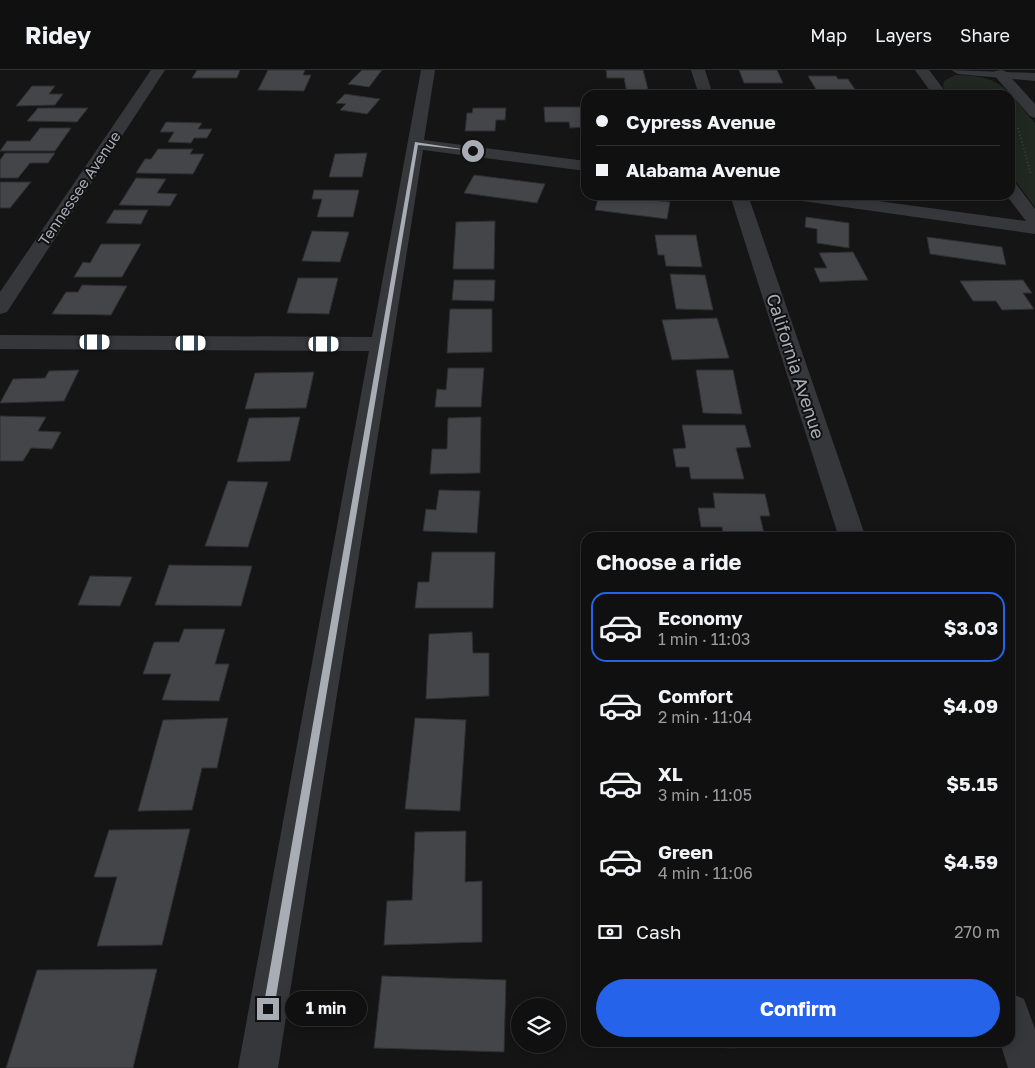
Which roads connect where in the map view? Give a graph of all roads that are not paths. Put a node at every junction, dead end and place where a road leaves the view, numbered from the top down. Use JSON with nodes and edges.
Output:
{"nodes":[{"id":1,"x":158,"y":70,"type":"edge"},
{"id":2,"x":428,"y":70,"type":"edge"},
{"id":3,"x":698,"y":70,"type":"edge"},
{"id":4,"x":922,"y":70,"type":"edge"},
{"id":5,"x":958,"y":70,"type":"edge"},
{"id":6,"x":1000,"y":74,"type":"junction"},
{"id":7,"x":1035,"y":78,"type":"edge"},
{"id":8,"x":704,"y":90,"type":"edge"},
{"id":9,"x":937,"y":90,"type":"edge"},
{"id":10,"x":1014,"y":90,"type":"edge"},
{"id":11,"x":1015,"y":91,"type":"edge"},
{"id":12,"x":1035,"y":113,"type":"edge"},
{"id":13,"x":416,"y":144,"type":"junction"},
{"id":14,"x":581,"y":165,"type":"edge"},
{"id":15,"x":1015,"y":195,"type":"edge"},
{"id":16,"x":742,"y":200,"type":"edge"},
{"id":17,"x":831,"y":200,"type":"edge"},
{"id":18,"x":1035,"y":221,"type":"edge"},
{"id":19,"x":1035,"y":228,"type":"edge"},
{"id":20,"x":0,"y":307,"type":"edge"},
{"id":21,"x":0,"y":342,"type":"edge"},
{"id":22,"x":381,"y":344,"type":"junction"},
{"id":23,"x":851,"y":532,"type":"edge"},
{"id":24,"x":1015,"y":1028,"type":"edge"},
{"id":25,"x":258,"y":1068,"type":"edge"},
{"id":26,"x":1028,"y":1068,"type":"edge"}],
"edges":[{"from":1,"to":20,"type":"street","name":"Tennessee Avenue"},
{"from":2,"to":13,"type":"street"},
{"from":3,"to":8,"type":"street"},
{"from":4,"to":9,"type":"street"},
{"from":5,"to":6,"type":"street"},
{"from":6,"to":7,"type":"street"},
{"from":6,"to":10,"type":"street"},
{"from":11,"to":12,"type":"street"},
{"from":13,"to":14,"type":"street"},
{"from":13,"to":22,"type":"street"},
{"from":15,"to":18,"type":"street"},
{"from":16,"to":23,"type":"street","name":"California Avenue"},
{"from":17,"to":19,"type":"street"},
{"from":21,"to":22,"type":"street"},
{"from":22,"to":25,"type":"street"},
{"from":24,"to":26,"type":"street"}]}
